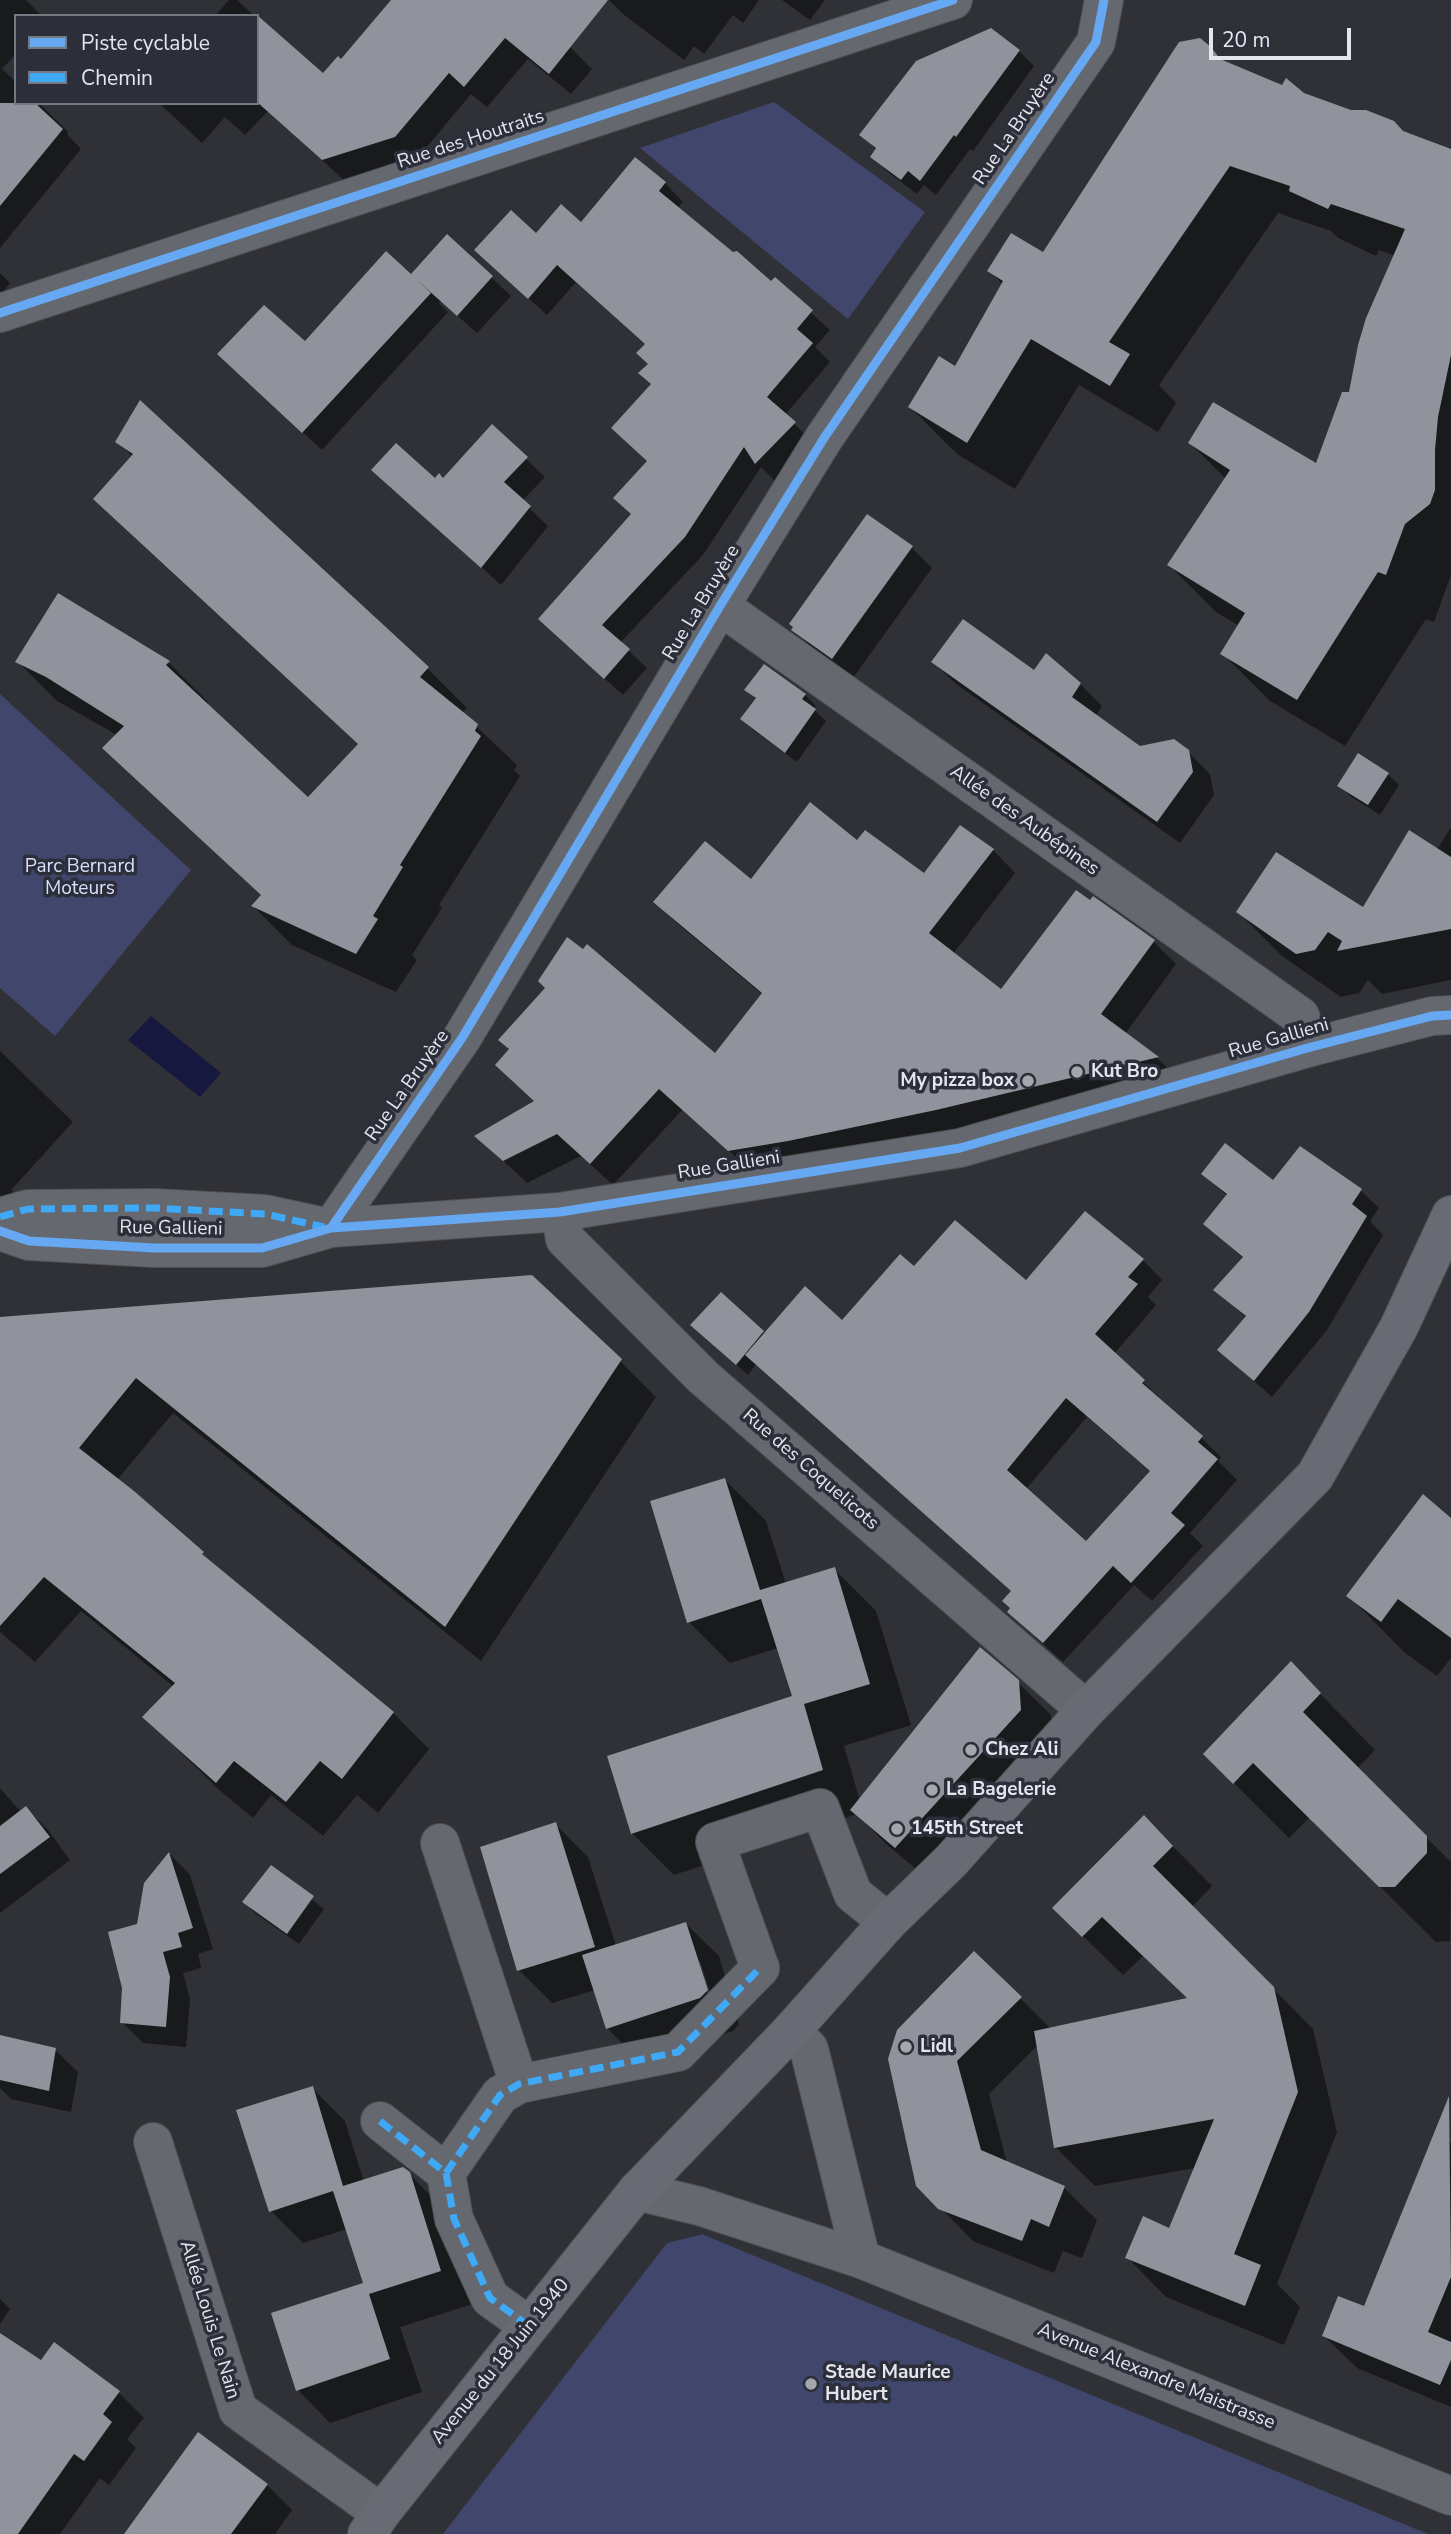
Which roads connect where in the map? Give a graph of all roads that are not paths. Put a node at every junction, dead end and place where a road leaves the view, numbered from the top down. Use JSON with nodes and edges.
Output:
{"nodes":[{"id":1,"x":953,"y":0,"type":"edge"},
{"id":2,"x":1104,"y":0,"type":"edge"},
{"id":3,"x":0,"y":313,"type":"edge"},
{"id":4,"x":720,"y":606,"type":"junction"},
{"id":5,"x":1451,"y":1015,"type":"edge"},
{"id":6,"x":1311,"y":1048,"type":"junction"},
{"id":7,"x":560,"y":1212,"type":"junction"},
{"id":8,"x":1451,"y":1215,"type":"edge"},
{"id":9,"x":0,"y":1217,"type":"edge"},
{"id":10,"x":331,"y":1228,"type":"junction"},
{"id":11,"x":0,"y":1231,"type":"edge"},
{"id":12,"x":1086,"y":1710,"type":"junction"},
{"id":13,"x":440,"y":1843,"type":"dead end"},
{"id":14,"x":888,"y":1922,"type":"junction"},
{"id":15,"x":791,"y":2031,"type":"junction"},
{"id":16,"x":519,"y":2084,"type":"junction"},
{"id":17,"x":380,"y":2121,"type":"dead end"},
{"id":18,"x":153,"y":2142,"type":"dead end"},
{"id":19,"x":446,"y":2173,"type":"junction"},
{"id":20,"x":638,"y":2191,"type":"junction"},
{"id":21,"x":861,"y":2259,"type":"junction"},
{"id":22,"x":529,"y":2326,"type":"junction"},
{"id":23,"x":1451,"y":2496,"type":"edge"},
{"id":24,"x":374,"y":2523,"type":"edge"}],
"edges":[{"from":1,"to":3,"type":"street","name":"Rue des Houtraits"},
{"from":2,"to":4,"type":"street","name":"Rue La Bruyère"},
{"from":4,"to":6,"type":"street","name":"Allée des Aubépines"},
{"from":4,"to":10,"type":"street","name":"Rue La Bruyère"},
{"from":5,"to":6,"type":"street","name":"Rue Gallieni"},
{"from":6,"to":7,"type":"street","name":"Rue Gallieni"},
{"from":7,"to":10,"type":"street","name":"Rue Gallieni"},
{"from":7,"to":12,"type":"street","name":"Rue des Coquelicots"},
{"from":8,"to":12,"type":"main road","name":"Avenue du 18 Juin 1940"},
{"from":9,"to":10,"type":"street","name":"Rue Gallieni"},
{"from":10,"to":11,"type":"street","name":"Rue Gallieni"},
{"from":12,"to":14,"type":"main road","name":"Avenue du 18 Juin 1940"},
{"from":13,"to":16,"type":"street"},
{"from":14,"to":15,"type":"main road","name":"Avenue du 18 Juin 1940"},
{"from":14,"to":16,"type":"street"},
{"from":15,"to":20,"type":"main road","name":"Avenue du 18 Juin 1940"},
{"from":15,"to":21,"type":"street"},
{"from":16,"to":19,"type":"street"},
{"from":17,"to":19,"type":"street"},
{"from":18,"to":24,"type":"street","name":"Allée Louis Le Nain"},
{"from":19,"to":22,"type":"street"},
{"from":20,"to":21,"type":"street","name":"Avenue Alexandre Maistrasse"},
{"from":20,"to":22,"type":"main road","name":"Avenue du 18 Juin 1940"},
{"from":21,"to":23,"type":"street","name":"Avenue Alexandre Maistrasse"},
{"from":22,"to":24,"type":"main road","name":"Avenue du 18 Juin 1940"}]}
